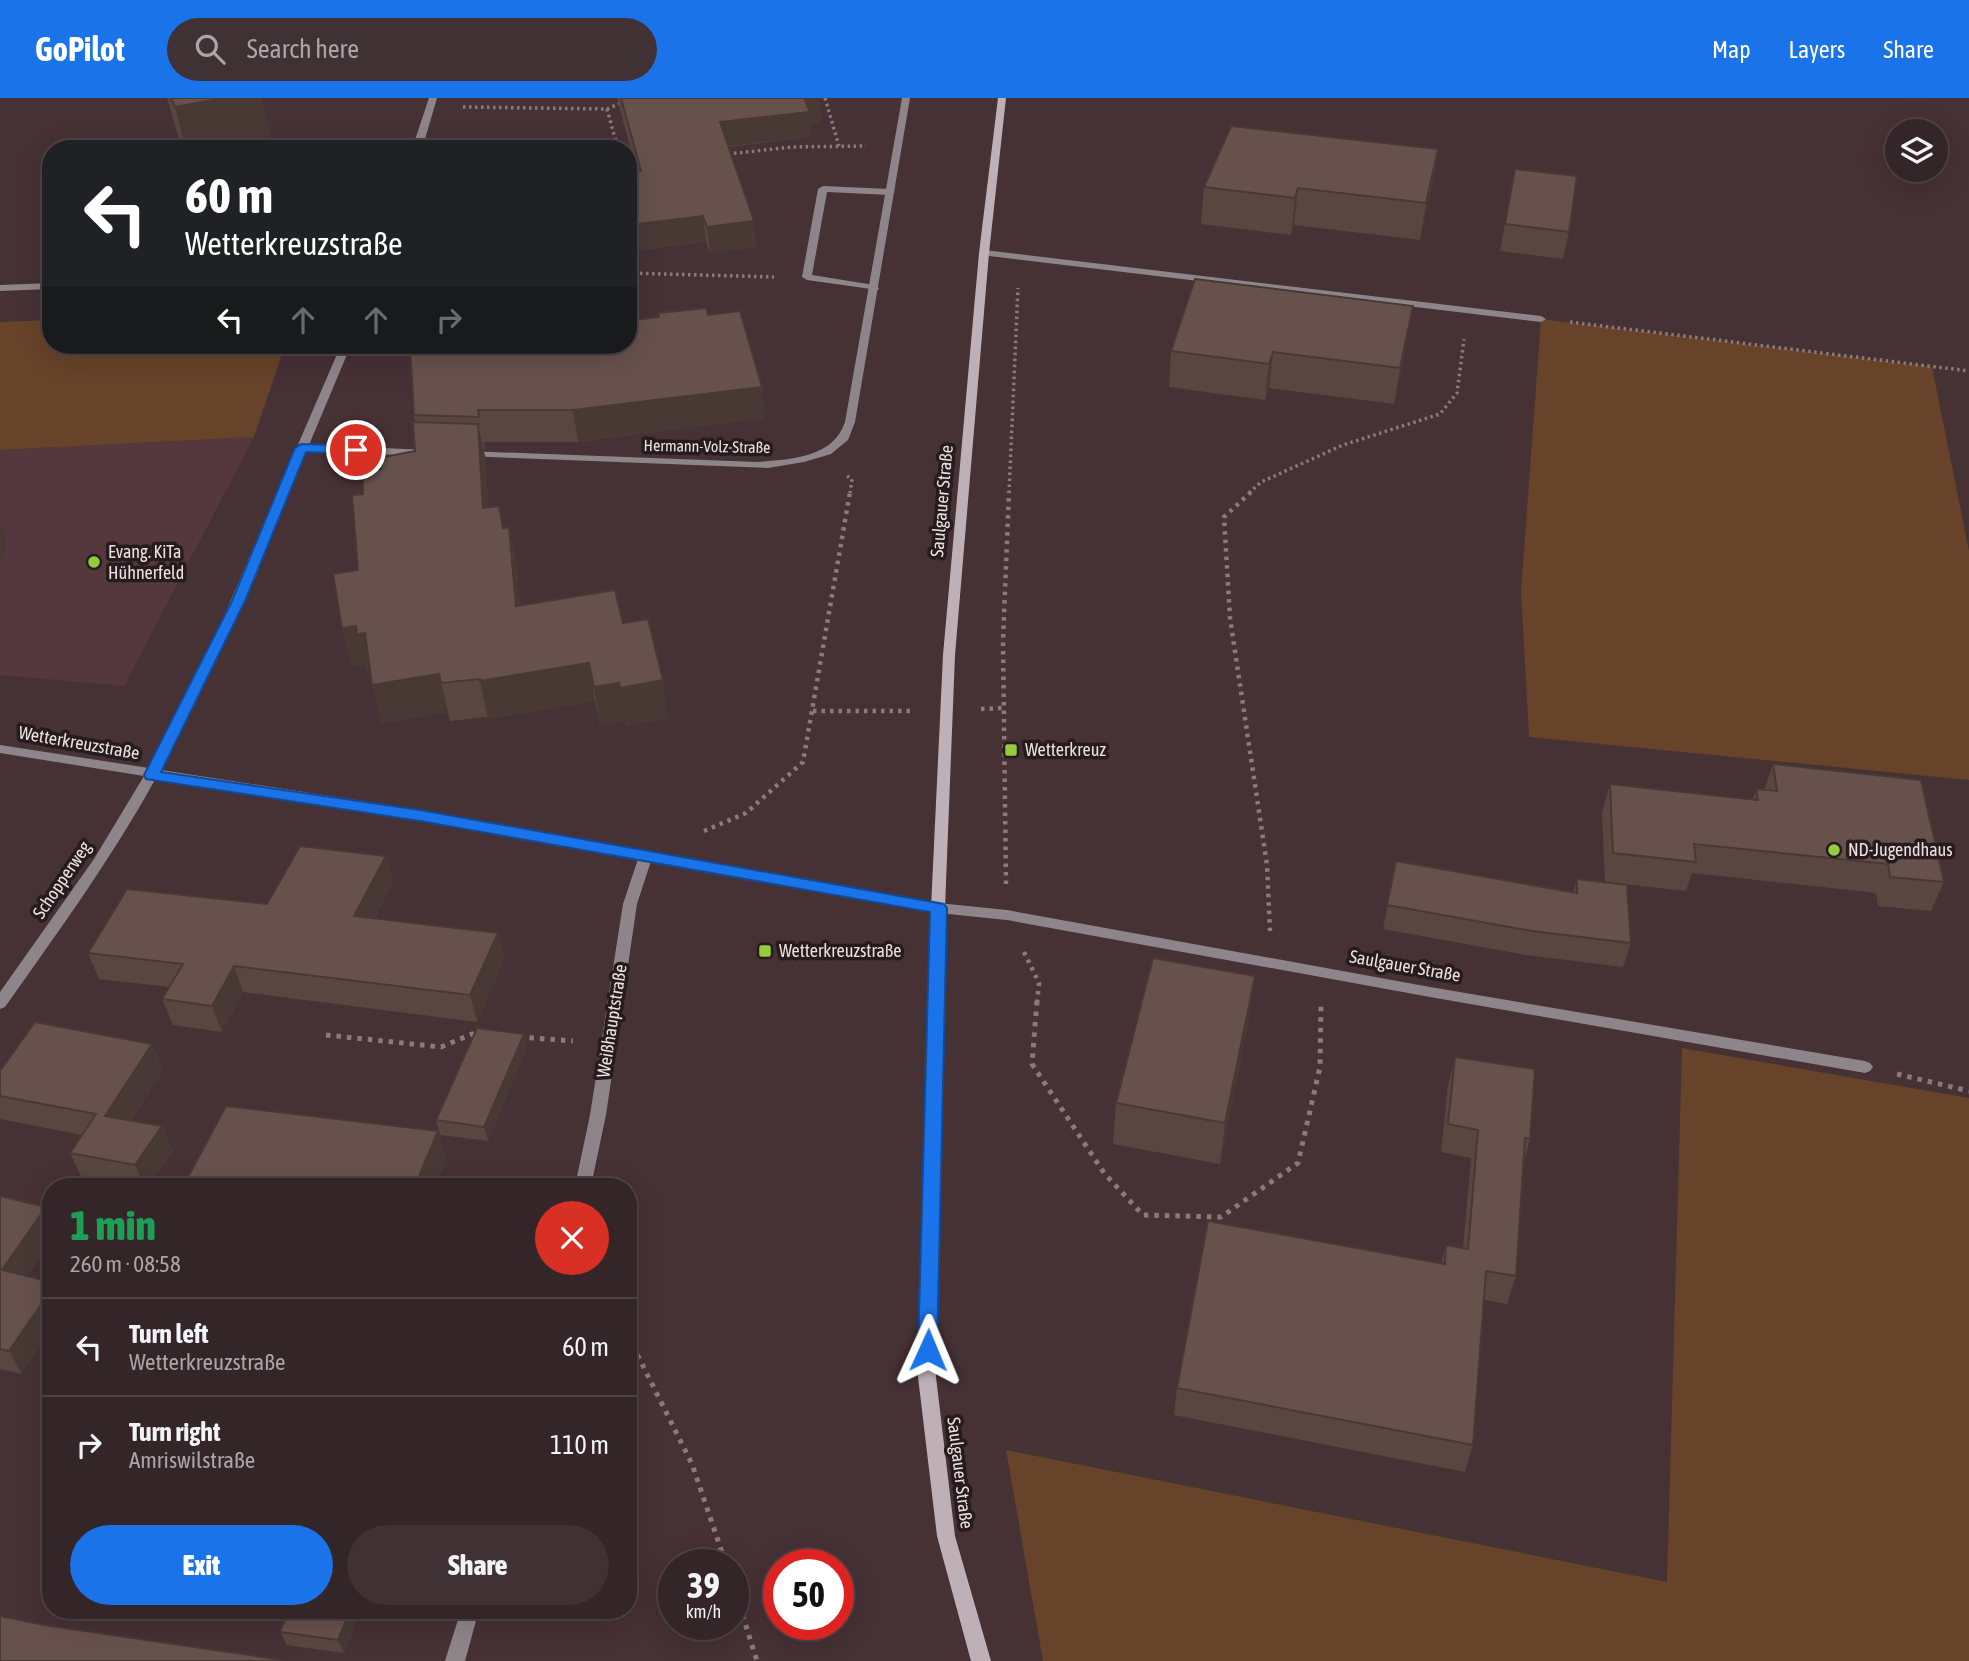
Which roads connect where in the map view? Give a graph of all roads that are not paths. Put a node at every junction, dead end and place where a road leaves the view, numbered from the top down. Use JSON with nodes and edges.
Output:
{"nodes":[{"id":1,"x":906,"y":98,"type":"edge"},
{"id":2,"x":1002,"y":98,"type":"edge"},
{"id":3,"x":432,"y":102,"type":"edge"},
{"id":4,"x":420,"y":140,"type":"edge"},
{"id":5,"x":890,"y":192,"type":"junction"},
{"id":6,"x":984,"y":253,"type":"junction"},
{"id":7,"x":42,"y":286,"type":"edge"},
{"id":8,"x":0,"y":288,"type":"edge"},
{"id":9,"x":873,"y":288,"type":"junction"},
{"id":10,"x":1541,"y":319,"type":"road end"},
{"id":11,"x":341,"y":354,"type":"edge"},
{"id":12,"x":301,"y":448,"type":"junction"},
{"id":13,"x":440,"y":453,"type":"edge"},
{"id":14,"x":454,"y":453,"type":"edge"},
{"id":15,"x":0,"y":750,"type":"edge"},
{"id":16,"x":152,"y":775,"type":"junction"},
{"id":17,"x":646,"y":856,"type":"junction"},
{"id":18,"x":939,"y":908,"type":"junction"},
{"id":19,"x":0,"y":1003,"type":"edge"},
{"id":20,"x":1865,"y":1067,"type":"road end"},
{"id":21,"x":584,"y":1178,"type":"edge"},
{"id":22,"x":467,"y":1619,"type":"edge"},
{"id":23,"x":455,"y":1661,"type":"edge"},
{"id":24,"x":981,"y":1661,"type":"edge"}],
"edges":[{"from":1,"to":5,"type":"street","name":"Hermann-Volz-Straße"},
{"from":2,"to":6,"type":"main road","name":"Saulgauer Straße"},
{"from":3,"to":4,"type":"street"},
{"from":5,"to":9,"type":"street","name":"Hermann-Volz-Straße"},
{"from":5,"to":9,"type":"street"},
{"from":6,"to":10,"type":"street"},
{"from":6,"to":18,"type":"main road","name":"Saulgauer Straße"},
{"from":7,"to":8,"type":"street"},
{"from":9,"to":14,"type":"street","name":"Hermann-Volz-Straße"},
{"from":11,"to":12,"type":"street","name":"Schopperweg"},
{"from":12,"to":13,"type":"street"},
{"from":12,"to":16,"type":"street","name":"Schopperweg"},
{"from":15,"to":16,"type":"street","name":"Wetterkreuzstraße"},
{"from":16,"to":17,"type":"street","name":"Wetterkreuzstraße"},
{"from":16,"to":19,"type":"street","name":"Schopperweg"},
{"from":17,"to":18,"type":"street","name":"Wetterkreuzstraße"},
{"from":17,"to":21,"type":"street","name":"Weißhauptstraße"},
{"from":18,"to":20,"type":"street","name":"Saulgauer Straße"},
{"from":18,"to":24,"type":"main road","name":"Saulgauer Straße"},
{"from":22,"to":23,"type":"street"}]}
